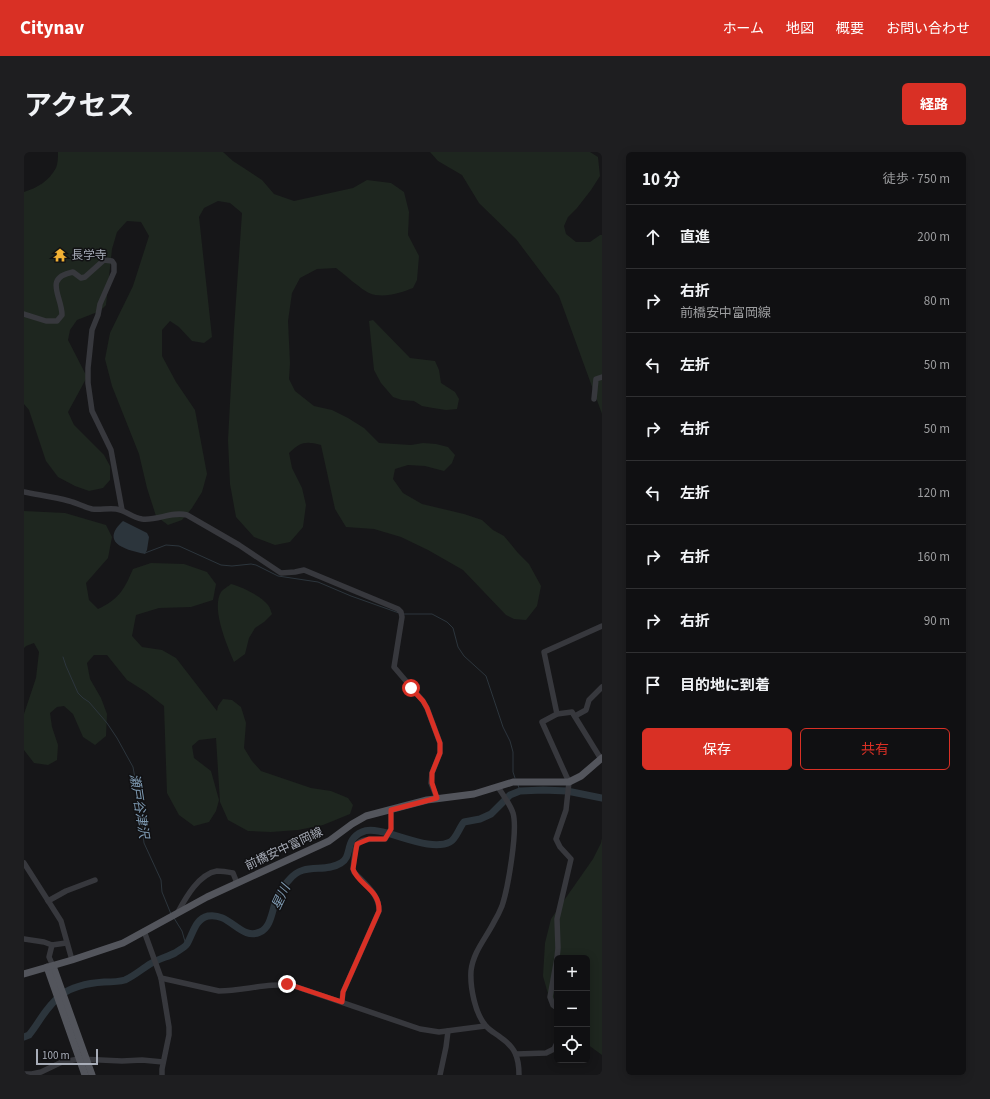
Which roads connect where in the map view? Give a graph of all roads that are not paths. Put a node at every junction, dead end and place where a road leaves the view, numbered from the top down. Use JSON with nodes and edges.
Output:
{"nodes":[{"id":1,"x":24,"y":314,"type":"edge"},
{"id":2,"x":602,"y":377,"type":"edge"},
{"id":3,"x":594,"y":399,"type":"dead end"},
{"id":4,"x":24,"y":492,"type":"edge"},
{"id":5,"x":122,"y":510,"type":"junction"},
{"id":6,"x":602,"y":626,"type":"edge"},
{"id":7,"x":602,"y":687,"type":"edge"},
{"id":8,"x":557,"y":714,"type":"junction"},
{"id":9,"x":575,"y":716,"type":"junction"},
{"id":10,"x":601,"y":758,"type":"edge"},
{"id":11,"x":569,"y":782,"type":"junction"},
{"id":12,"x":500,"y":790,"type":"junction"},
{"id":13,"x":437,"y":798,"type":"junction"},
{"id":14,"x":391,"y":810,"type":"junction"},
{"id":15,"x":24,"y":863,"type":"edge"},
{"id":16,"x":95,"y":880,"type":"dead end"},
{"id":17,"x":237,"y":883,"type":"junction"},
{"id":18,"x":48,"y":901,"type":"junction"},
{"id":19,"x":178,"y":912,"type":"junction"},
{"id":20,"x":144,"y":931,"type":"junction"},
{"id":21,"x":24,"y":939,"type":"edge"},
{"id":22,"x":66,"y":943,"type":"junction"},
{"id":23,"x":52,"y":945,"type":"junction"},
{"id":24,"x":557,"y":955,"type":"edge"},
{"id":25,"x":72,"y":960,"type":"junction"},
{"id":26,"x":50,"y":967,"type":"junction"},
{"id":27,"x":24,"y":974,"type":"edge"},
{"id":28,"x":554,"y":975,"type":"edge"},
{"id":29,"x":161,"y":978,"type":"junction"},
{"id":30,"x":342,"y":1002,"type":"junction"},
{"id":31,"x":554,"y":1006,"type":"edge"},
{"id":32,"x":485,"y":1026,"type":"junction"},
{"id":33,"x":448,"y":1031,"type":"junction"},
{"id":34,"x":554,"y":1049,"type":"edge"},
{"id":35,"x":517,"y":1054,"type":"junction"},
{"id":36,"x":83,"y":1059,"type":"junction"},
{"id":37,"x":163,"y":1062,"type":"junction"},
{"id":38,"x":24,"y":1074,"type":"edge"},
{"id":39,"x":85,"y":1075,"type":"edge"},
{"id":40,"x":92,"y":1075,"type":"edge"},
{"id":41,"x":162,"y":1075,"type":"edge"},
{"id":42,"x":440,"y":1075,"type":"edge"},
{"id":43,"x":519,"y":1075,"type":"edge"}],
"edges":[{"from":1,"to":5,"type":"street"},
{"from":2,"to":3,"type":"street"},
{"from":4,"to":5,"type":"street"},
{"from":5,"to":13,"type":"street"},
{"from":6,"to":8,"type":"street"},
{"from":7,"to":9,"type":"street"},
{"from":8,"to":9,"type":"street"},
{"from":8,"to":11,"type":"street"},
{"from":9,"to":10,"type":"street"},
{"from":10,"to":11,"type":"main road"},
{"from":11,"to":12,"type":"main road","name":"前橋安中富岡線"},
{"from":11,"to":24,"type":"street"},
{"from":12,"to":13,"type":"main road","name":"前橋安中富岡線"},
{"from":12,"to":32,"type":"street"},
{"from":13,"to":14,"type":"main road","name":"前橋安中富岡線"},
{"from":14,"to":17,"type":"main road","name":"前橋安中富岡線"},
{"from":14,"to":30,"type":"street"},
{"from":15,"to":18,"type":"street"},
{"from":16,"to":18,"type":"street"},
{"from":17,"to":19,"type":"main road","name":"前橋安中富岡線"},
{"from":17,"to":19,"type":"street"},
{"from":18,"to":22,"type":"street"},
{"from":19,"to":20,"type":"main road","name":"前橋安中富岡線"},
{"from":20,"to":25,"type":"main road","name":"前橋安中富岡線"},
{"from":20,"to":29,"type":"street"},
{"from":21,"to":23,"type":"street"},
{"from":22,"to":23,"type":"street"},
{"from":22,"to":25,"type":"street"},
{"from":23,"to":26,"type":"street"},
{"from":25,"to":26,"type":"main road","name":"前橋安中富岡線"},
{"from":26,"to":27,"type":"main road","name":"前橋安中富岡線"},
{"from":26,"to":36,"type":"main road"},
{"from":28,"to":31,"type":"street"},
{"from":29,"to":30,"type":"street"},
{"from":29,"to":37,"type":"street"},
{"from":30,"to":33,"type":"street"},
{"from":32,"to":33,"type":"street"},
{"from":32,"to":35,"type":"street"},
{"from":33,"to":42,"type":"street"},
{"from":34,"to":35,"type":"street"},
{"from":35,"to":43,"type":"street"},
{"from":36,"to":37,"type":"street"},
{"from":36,"to":38,"type":"street"},
{"from":36,"to":39,"type":"main road"},
{"from":36,"to":40,"type":"main road"},
{"from":37,"to":41,"type":"street"}]}
